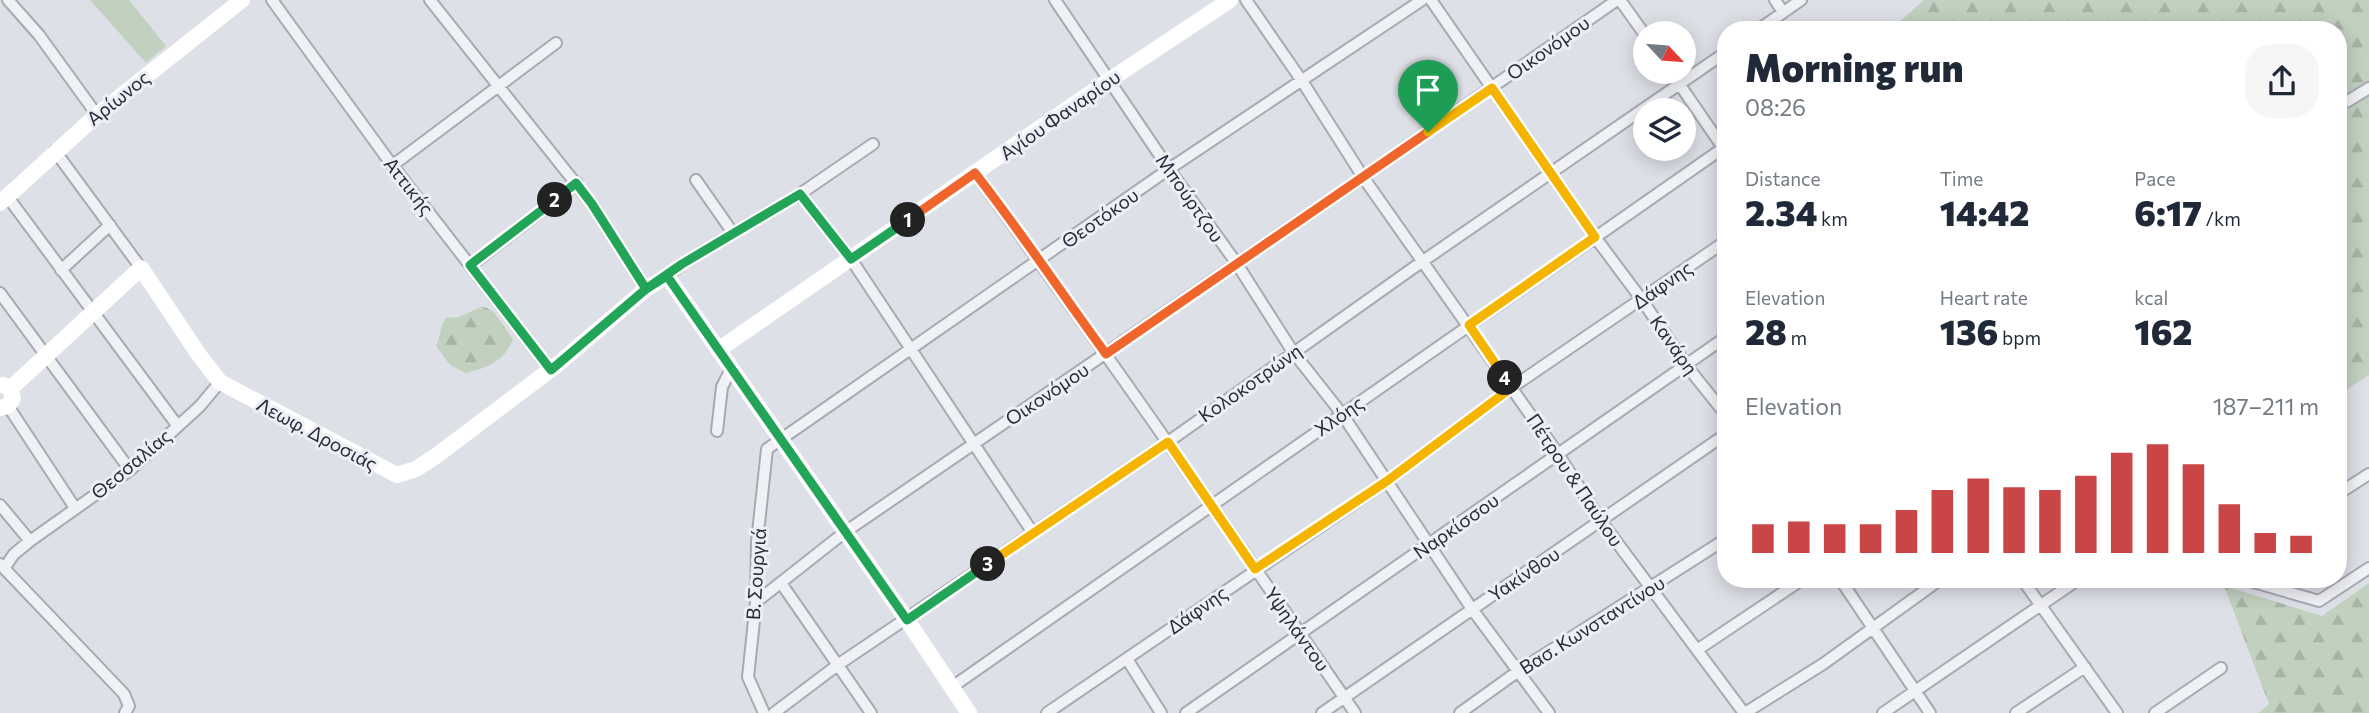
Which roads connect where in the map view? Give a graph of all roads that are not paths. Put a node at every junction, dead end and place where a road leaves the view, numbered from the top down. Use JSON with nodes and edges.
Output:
{"nodes":[{"id":1,"x":8,"y":0,"type":"edge"},
{"id":2,"x":242,"y":0,"type":"edge"},
{"id":3,"x":272,"y":0,"type":"edge"},
{"id":4,"x":430,"y":0,"type":"edge"},
{"id":5,"x":1230,"y":0,"type":"edge"},
{"id":6,"x":1246,"y":0,"type":"edge"},
{"id":7,"x":1422,"y":0,"type":"edge"},
{"id":8,"x":1431,"y":0,"type":"edge"},
{"id":9,"x":1619,"y":0,"type":"edge"},
{"id":10,"x":1775,"y":0,"type":"edge"},
{"id":11,"x":1801,"y":0,"type":"edge"},
{"id":12,"x":1057,"y":1,"type":"edge"},
{"id":13,"x":1783,"y":12,"type":"junction"},
{"id":14,"x":1635,"y":21,"type":"edge"},
{"id":15,"x":1770,"y":21,"type":"edge"},
{"id":16,"x":555,"y":43,"type":"dead end"},
{"id":17,"x":1717,"y":58,"type":"edge"},
{"id":18,"x":1696,"y":73,"type":"edge"},
{"id":19,"x":1108,"y":81,"type":"junction"},
{"id":20,"x":1302,"y":81,"type":"junction"},
{"id":21,"x":1680,"y":84,"type":"joint"},
{"id":22,"x":497,"y":86,"type":"junction"},
{"id":23,"x":1492,"y":88,"type":"junction"},
{"id":24,"x":2369,"y":88,"type":"edge"},
{"id":25,"x":2347,"y":101,"type":"edge"},
{"id":26,"x":97,"y":115,"type":"junction"},
{"id":27,"x":1717,"y":137,"type":"edge"},
{"id":28,"x":873,"y":144,"type":"dead end"},
{"id":29,"x":55,"y":151,"type":"junction"},
{"id":30,"x":1717,"y":153,"type":"edge"},
{"id":31,"x":393,"y":165,"type":"junction"},
{"id":32,"x":1169,"y":169,"type":"junction"},
{"id":33,"x":1550,"y":172,"type":"junction"},
{"id":34,"x":975,"y":173,"type":"junction"},
{"id":35,"x":1363,"y":177,"type":"junction"},
{"id":36,"x":696,"y":180,"type":"dead end"},
{"id":37,"x":576,"y":183,"type":"junction"},
{"id":38,"x":800,"y":194,"type":"junction"},
{"id":39,"x":3,"y":200,"type":"edge"},
{"id":40,"x":110,"y":225,"type":"junction"},
{"id":41,"x":733,"y":233,"type":"junction"},
{"id":42,"x":1595,"y":237,"type":"junction"},
{"id":43,"x":1717,"y":248,"type":"edge"},
{"id":44,"x":851,"y":259,"type":"junction"},
{"id":45,"x":1038,"y":261,"type":"junction"},
{"id":46,"x":1423,"y":261,"type":"junction"},
{"id":47,"x":1237,"y":264,"type":"junction"},
{"id":48,"x":470,"y":265,"type":"junction"},
{"id":49,"x":141,"y":268,"type":"junction"},
{"id":50,"x":61,"y":271,"type":"junction"},
{"id":51,"x":667,"y":276,"type":"junction"},
{"id":52,"x":646,"y":289,"type":"junction"},
{"id":53,"x":0,"y":293,"type":"edge"},
{"id":54,"x":1642,"y":300,"type":"junction"},
{"id":55,"x":91,"y":312,"type":"junction"},
{"id":56,"x":1469,"y":325,"type":"junction"},
{"id":57,"x":1717,"y":343,"type":"edge"},
{"id":58,"x":912,"y":348,"type":"junction"},
{"id":59,"x":718,"y":350,"type":"junction"},
{"id":60,"x":1293,"y":352,"type":"junction"},
{"id":61,"x":45,"y":354,"type":"junction"},
{"id":62,"x":1106,"y":354,"type":"junction"},
{"id":63,"x":1686,"y":365,"type":"junction"},
{"id":64,"x":731,"y":369,"type":"junction"},
{"id":65,"x":551,"y":370,"type":"junction"},
{"id":66,"x":220,"y":382,"type":"junction"},
{"id":67,"x":5,"y":387,"type":"edge"},
{"id":68,"x":1511,"y":388,"type":"junction"},
{"id":69,"x":1717,"y":404,"type":"edge"},
{"id":70,"x":4,"y":407,"type":"edge"},
{"id":71,"x":1342,"y":414,"type":"junction"},
{"id":72,"x":177,"y":425,"type":"junction"},
{"id":73,"x":717,"y":431,"type":"dead end"},
{"id":74,"x":780,"y":438,"type":"junction"},
{"id":75,"x":1717,"y":440,"type":"edge"},
{"id":76,"x":1168,"y":442,"type":"junction"},
{"id":77,"x":974,"y":443,"type":"junction"},
{"id":78,"x":1558,"y":454,"type":"junction"},
{"id":79,"x":130,"y":470,"type":"junction"},
{"id":80,"x":2369,"y":474,"type":"edge"},
{"id":81,"x":1387,"y":481,"type":"junction"},
{"id":82,"x":2347,"y":489,"type":"edge"},
{"id":83,"x":0,"y":505,"type":"edge"},
{"id":84,"x":1212,"y":505,"type":"junction"},
{"id":85,"x":75,"y":508,"type":"junction"},
{"id":86,"x":1601,"y":521,"type":"junction"},
{"id":87,"x":845,"y":532,"type":"junction"},
{"id":88,"x":1033,"y":533,"type":"junction"},
{"id":89,"x":30,"y":541,"type":"junction"},
{"id":90,"x":1428,"y":545,"type":"junction"},
{"id":91,"x":1717,"y":545,"type":"edge"},
{"id":92,"x":3,"y":566,"type":"edge"},
{"id":93,"x":2369,"y":568,"type":"edge"},
{"id":94,"x":1255,"y":569,"type":"junction"},
{"id":95,"x":780,"y":583,"type":"junction"},
{"id":96,"x":2347,"y":583,"type":"edge"},
{"id":97,"x":1651,"y":588,"type":"junction"},
{"id":98,"x":1789,"y":588,"type":"edge"},
{"id":99,"x":1846,"y":588,"type":"edge"},
{"id":100,"x":1928,"y":588,"type":"edge"},
{"id":101,"x":2028,"y":588,"type":"edge"},
{"id":102,"x":2067,"y":588,"type":"edge"},
{"id":103,"x":2274,"y":588,"type":"edge"},
{"id":104,"x":2339,"y":588,"type":"edge"},
{"id":105,"x":756,"y":602,"type":"junction"},
{"id":106,"x":2041,"y":607,"type":"junction"},
{"id":107,"x":1472,"y":609,"type":"junction"},
{"id":108,"x":907,"y":620,"type":"junction"},
{"id":109,"x":1873,"y":627,"type":"junction"},
{"id":110,"x":1301,"y":634,"type":"junction"},
{"id":111,"x":1697,"y":650,"type":"junction"},
{"id":112,"x":1127,"y":659,"type":"junction"},
{"id":113,"x":839,"y":664,"type":"junction"},
{"id":114,"x":2085,"y":667,"type":"junction"},
{"id":115,"x":2221,"y":668,"type":"dead end"},
{"id":116,"x":1517,"y":672,"type":"junction"},
{"id":117,"x":952,"y":687,"type":"junction"},
{"id":118,"x":1916,"y":691,"type":"junction"},
{"id":119,"x":1344,"y":697,"type":"junction"},
{"id":120,"x":963,"y":711,"type":"edge"},
{"id":121,"x":125,"y":713,"type":"edge"},
{"id":122,"x":764,"y":713,"type":"edge"},
{"id":123,"x":774,"y":713,"type":"edge"},
{"id":124,"x":871,"y":713,"type":"edge"},
{"id":125,"x":1048,"y":713,"type":"edge"},
{"id":126,"x":1161,"y":713,"type":"edge"},
{"id":127,"x":1186,"y":713,"type":"edge"},
{"id":128,"x":1322,"y":713,"type":"edge"},
{"id":129,"x":1355,"y":713,"type":"edge"},
{"id":130,"x":1460,"y":713,"type":"edge"},
{"id":131,"x":1549,"y":713,"type":"edge"},
{"id":132,"x":1745,"y":713,"type":"edge"},
{"id":133,"x":1883,"y":713,"type":"edge"},
{"id":134,"x":1930,"y":713,"type":"edge"},
{"id":135,"x":2016,"y":713,"type":"edge"},
{"id":136,"x":2117,"y":713,"type":"edge"},
{"id":137,"x":2155,"y":713,"type":"edge"}],
"edges":[{"from":1,"to":26,"type":"street"},
{"from":2,"to":26,"type":"street","name":"Αρίωνος"},
{"from":3,"to":31,"type":"street","name":"Αττικής"},
{"from":4,"to":22,"type":"street"},
{"from":5,"to":19,"type":"street","name":"Αγίου Φαναρίου"},
{"from":6,"to":20,"type":"street","name":"Πέτρου & Παύλου"},
{"from":7,"to":20,"type":"street","name":"Θεοτόκου"},
{"from":8,"to":23,"type":"street","name":"Κανάρη"},
{"from":9,"to":14,"type":"street"},
{"from":9,"to":23,"type":"street","name":"Οικονόμου"},
{"from":10,"to":13,"type":"street"},
{"from":11,"to":13,"type":"street"},
{"from":12,"to":19,"type":"street","name":"Μπούρτζου"},
{"from":13,"to":15,"type":"street"},
{"from":16,"to":22,"type":"street"},
{"from":17,"to":18,"type":"street","name":"Κολοκοτρώνη"},
{"from":19,"to":32,"type":"street","name":"Μπούρτζου"},
{"from":19,"to":34,"type":"street","name":"Αγίου Φαναρίου"},
{"from":20,"to":32,"type":"street","name":"Θεοτόκου"},
{"from":20,"to":35,"type":"street","name":"Πέτρου & Παύλου"},
{"from":21,"to":27,"type":"street"},
{"from":21,"to":33,"type":"street","name":"Κολοκοτρώνη"},
{"from":22,"to":31,"type":"street"},
{"from":22,"to":37,"type":"street"},
{"from":23,"to":33,"type":"street","name":"Κανάρη"},
{"from":23,"to":35,"type":"street","name":"Οικονόμου"},
{"from":24,"to":25,"type":"street"},
{"from":26,"to":29,"type":"street","name":"Αρίωνος"},
{"from":28,"to":38,"type":"street"},
{"from":29,"to":39,"type":"street","name":"Αρίωνος"},
{"from":29,"to":40,"type":"street"},
{"from":30,"to":42,"type":"street","name":"Χλόης"},
{"from":31,"to":48,"type":"street","name":"Αττικής"},
{"from":32,"to":45,"type":"street","name":"Θεοτόκου"},
{"from":32,"to":47,"type":"street","name":"Μπούρτζου"},
{"from":33,"to":42,"type":"street","name":"Κανάρη"},
{"from":33,"to":46,"type":"street","name":"Κολοκοτρώνη"},
{"from":34,"to":44,"type":"street","name":"Αγίου Φαναρίου"},
{"from":34,"to":45,"type":"street","name":"Υψηλάντου"},
{"from":35,"to":46,"type":"street","name":"Πέτρου & Παύλου"},
{"from":35,"to":47,"type":"street","name":"Οικονόμου"},
{"from":36,"to":41,"type":"street"},
{"from":37,"to":48,"type":"street"},
{"from":37,"to":52,"type":"street"},
{"from":38,"to":41,"type":"street"},
{"from":38,"to":44,"type":"street"},
{"from":39,"to":50,"type":"street"},
{"from":40,"to":49,"type":"street"},
{"from":40,"to":50,"type":"street"},
{"from":41,"to":51,"type":"street"},
{"from":42,"to":54,"type":"street","name":"Κανάρη"},
{"from":42,"to":56,"type":"street","name":"Χλόης"},
{"from":43,"to":54,"type":"street","name":"Δάφνης"},
{"from":44,"to":58,"type":"street"},
{"from":44,"to":59,"type":"street","name":"Αγίου Φαναρίου"},
{"from":45,"to":58,"type":"street","name":"Θεοτόκου"},
{"from":45,"to":62,"type":"street","name":"Υψηλάντου"},
{"from":46,"to":56,"type":"street","name":"Πέτρου & Παύλου"},
{"from":46,"to":60,"type":"street","name":"Κολοκοτρώνη"},
{"from":47,"to":60,"type":"street","name":"Μπούρτζου"},
{"from":47,"to":62,"type":"street","name":"Οικονόμου"},
{"from":48,"to":65,"type":"street","name":"Αττικής"},
{"from":49,"to":55,"type":"street"},
{"from":49,"to":66,"type":"street","name":"Λεωφ. Δροσιάς"},
{"from":50,"to":55,"type":"street"},
{"from":51,"to":52,"type":"street","name":"Λεωφ. Δροσιάς"},
{"from":51,"to":59,"type":"street"},
{"from":52,"to":65,"type":"street","name":"Λεωφ. Δροσιάς"},
{"from":53,"to":61,"type":"street"},
{"from":54,"to":63,"type":"street","name":"Κανάρη"},
{"from":54,"to":68,"type":"street","name":"Δάφνης"},
{"from":55,"to":61,"type":"street"},
{"from":55,"to":72,"type":"street"},
{"from":56,"to":68,"type":"street","name":"Πέτρου & Παύλου"},
{"from":56,"to":71,"type":"street","name":"Χλόης"},
{"from":57,"to":63,"type":"street","name":"Ναρκίσσου"},
{"from":58,"to":74,"type":"street","name":"Θεοτόκου"},
{"from":58,"to":77,"type":"street"},
{"from":59,"to":64,"type":"street"},
{"from":60,"to":71,"type":"street","name":"Μπούρτζου"},
{"from":60,"to":76,"type":"street","name":"Κολοκοτρώνη"},
{"from":61,"to":67,"type":"street"},
{"from":61,"to":79,"type":"street"},
{"from":62,"to":76,"type":"street","name":"Υψηλάντου"},
{"from":62,"to":77,"type":"street","name":"Οικονόμου"},
{"from":63,"to":69,"type":"street","name":"Κανάρη"},
{"from":63,"to":78,"type":"street","name":"Ναρκίσσου"},
{"from":64,"to":73,"type":"street"},
{"from":64,"to":74,"type":"street"},
{"from":65,"to":66,"type":"street","name":"Λεωφ. Δροσιάς"},
{"from":66,"to":72,"type":"street","name":"Θεσσαλίας"},
{"from":67,"to":70,"type":"street"},
{"from":68,"to":78,"type":"street","name":"Πέτρου & Παύλου"},
{"from":68,"to":81,"type":"street","name":"Δάφνης"},
{"from":70,"to":85,"type":"street"},
{"from":71,"to":81,"type":"street","name":"Μπούρτζου"},
{"from":71,"to":84,"type":"street","name":"Χλόης"},
{"from":72,"to":79,"type":"street","name":"Θεσσαλίας"},
{"from":74,"to":87,"type":"street"},
{"from":74,"to":105,"type":"street","name":"Β. Σουργιά"},
{"from":75,"to":86,"type":"street","name":"Υακίνθου"},
{"from":76,"to":84,"type":"street","name":"Υψηλάντου"},
{"from":76,"to":88,"type":"street","name":"Κολοκοτρώνη"},
{"from":77,"to":87,"type":"street","name":"Οικονόμου"},
{"from":77,"to":88,"type":"street"},
{"from":78,"to":86,"type":"street","name":"Πέτρου & Παύλου"},
{"from":78,"to":90,"type":"street","name":"Ναρκίσσου"},
{"from":79,"to":85,"type":"street","name":"Θεσσαλίας"},
{"from":80,"to":82,"type":"street"},
{"from":81,"to":90,"type":"street","name":"Μπούρτζου"},
{"from":81,"to":94,"type":"street","name":"Δάφνης"},
{"from":83,"to":89,"type":"street"},
{"from":84,"to":94,"type":"street","name":"Υψηλάντου"},
{"from":84,"to":117,"type":"street","name":"Χλόης"},
{"from":85,"to":89,"type":"street","name":"Θεσσαλίας"},
{"from":86,"to":97,"type":"street","name":"Πέτρου & Παύλου"},
{"from":86,"to":107,"type":"street","name":"Υακίνθου"},
{"from":87,"to":95,"type":"street","name":"Οικονόμου"},
{"from":87,"to":108,"type":"street"},
{"from":88,"to":108,"type":"street","name":"Κολοκοτρώνη"},
{"from":89,"to":92,"type":"street","name":"Θεσσαλίας"},
{"from":90,"to":107,"type":"street","name":"Μπούρτζου"},
{"from":90,"to":110,"type":"street","name":"Ναρκίσσου"},
{"from":91,"to":97,"type":"street","name":"Βασ. Κωνσταντίνου"},
{"from":92,"to":121,"type":"street"},
{"from":93,"to":96,"type":"street"},
{"from":94,"to":110,"type":"street","name":"Υψηλάντου"},
{"from":94,"to":112,"type":"street","name":"Δάφνης"},
{"from":95,"to":105,"type":"street","name":"Οικονόμου"},
{"from":95,"to":113,"type":"street"},
{"from":97,"to":111,"type":"street","name":"Πέτρου & Παύλου"},
{"from":97,"to":116,"type":"street","name":"Βασ. Κωνσταντίνου"},
{"from":98,"to":111,"type":"street"},
{"from":99,"to":109,"type":"street"},
{"from":100,"to":109,"type":"street"},
{"from":101,"to":106,"type":"street"},
{"from":102,"to":106,"type":"street"},
{"from":103,"to":104,"type":"street"},
{"from":105,"to":122,"type":"street","name":"Β. Σουργιά"},
{"from":106,"to":114,"type":"street"},
{"from":106,"to":118,"type":"street"},
{"from":107,"to":116,"type":"street","name":"Μπούρτζου"},
{"from":107,"to":119,"type":"street","name":"Υακίνθου"},
{"from":108,"to":113,"type":"street","name":"Κολοκοτρώνη"},
{"from":108,"to":117,"type":"street"},
{"from":109,"to":118,"type":"street"},
{"from":109,"to":132,"type":"street"},
{"from":110,"to":119,"type":"street","name":"Υψηλάντου"},
{"from":110,"to":127,"type":"street","name":"Ναρκίσσου"},
{"from":111,"to":132,"type":"street","name":"Πέτρου & Παύλου"},
{"from":112,"to":125,"type":"street","name":"Δάφνης"},
{"from":112,"to":126,"type":"street"},
{"from":113,"to":123,"type":"street","name":"Κολοκοτρώνη"},
{"from":113,"to":124,"type":"street"},
{"from":114,"to":135,"type":"street"},
{"from":114,"to":136,"type":"street"},
{"from":115,"to":137,"type":"street"},
{"from":116,"to":130,"type":"street","name":"Βασ. Κωνσταντίνου"},
{"from":116,"to":131,"type":"street","name":"Μπούρτζου"},
{"from":117,"to":120,"type":"street"},
{"from":118,"to":133,"type":"street"},
{"from":118,"to":134,"type":"street"},
{"from":119,"to":128,"type":"street","name":"Υακίνθου"},
{"from":119,"to":129,"type":"street","name":"Υψηλάντου"}]}
